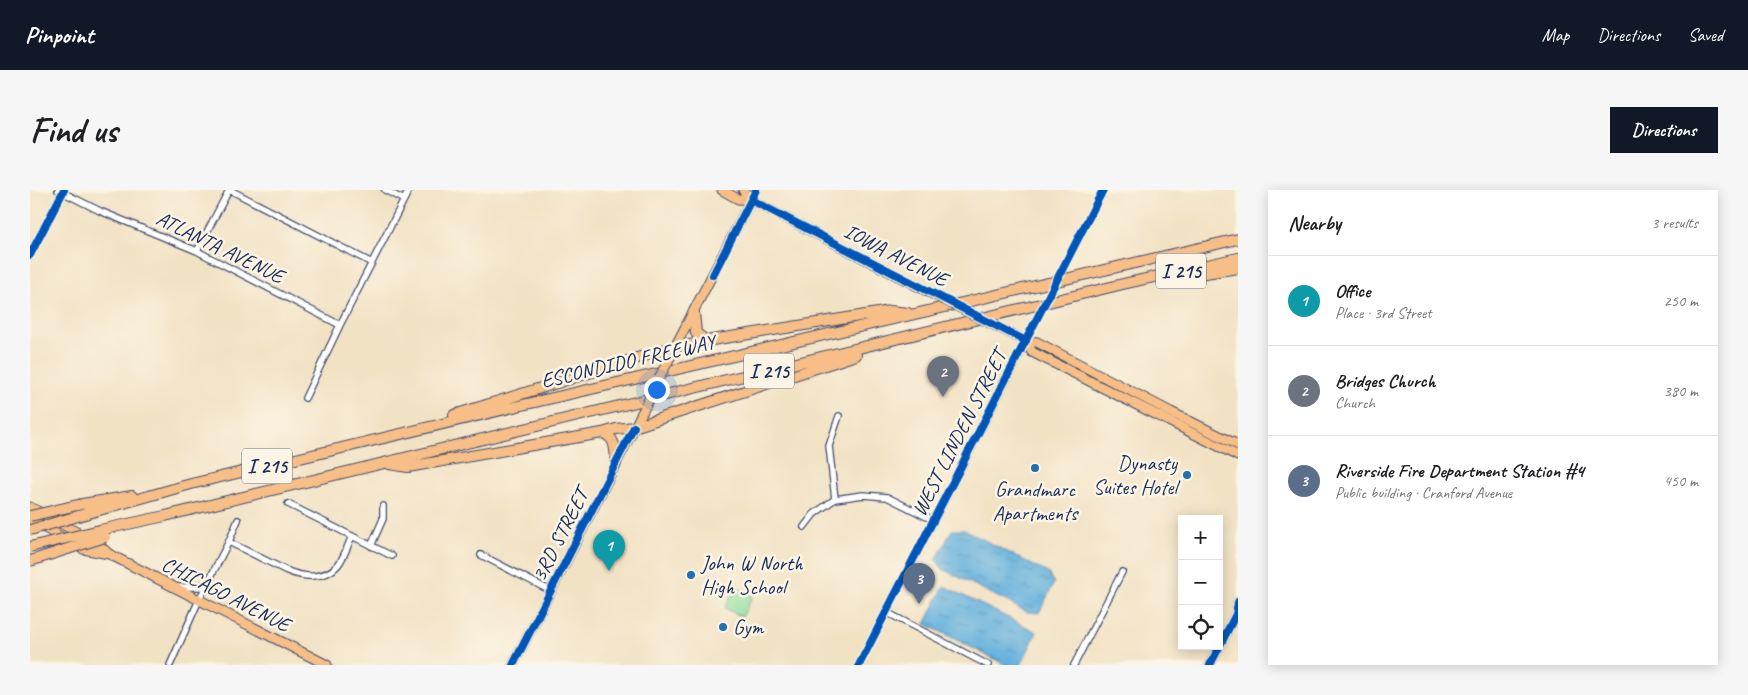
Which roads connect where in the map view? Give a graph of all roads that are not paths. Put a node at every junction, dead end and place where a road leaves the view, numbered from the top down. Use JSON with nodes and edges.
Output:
{"nodes":[{"id":1,"x":230,"y":190,"type":"edge"},
{"id":2,"x":385,"y":190,"type":"edge"},
{"id":3,"x":409,"y":190,"type":"edge"},
{"id":4,"x":722,"y":190,"type":"edge"},
{"id":5,"x":743,"y":190,"type":"edge"},
{"id":6,"x":756,"y":190,"type":"edge"},
{"id":7,"x":1103,"y":190,"type":"edge"},
{"id":8,"x":61,"y":191,"type":"edge"},
{"id":9,"x":404,"y":200,"type":"junction"},
{"id":10,"x":751,"y":200,"type":"junction"},
{"id":11,"x":1238,"y":237,"type":"edge"},
{"id":12,"x":197,"y":251,"type":"junction"},
{"id":13,"x":30,"y":255,"type":"edge"},
{"id":14,"x":1238,"y":258,"type":"edge"},
{"id":15,"x":372,"y":263,"type":"junction"},
{"id":16,"x":1238,"y":268,"type":"edge"},
{"id":17,"x":1123,"y":284,"type":"junction"},
{"id":18,"x":694,"y":312,"type":"junction"},
{"id":19,"x":918,"y":314,"type":"junction"},
{"id":20,"x":340,"y":325,"type":"junction"},
{"id":21,"x":921,"y":334,"type":"junction"},
{"id":22,"x":706,"y":341,"type":"junction"},
{"id":23,"x":1026,"y":341,"type":"junction"},
{"id":24,"x":674,"y":350,"type":"junction"},
{"id":25,"x":305,"y":398,"type":"dead end"},
{"id":26,"x":839,"y":416,"type":"dead end"},
{"id":27,"x":636,"y":424,"type":"junction"},
{"id":28,"x":602,"y":433,"type":"junction"},
{"id":29,"x":374,"y":441,"type":"junction"},
{"id":30,"x":1238,"y":445,"type":"edge"},
{"id":31,"x":1238,"y":456,"type":"edge"},
{"id":32,"x":383,"y":463,"type":"junction"},
{"id":33,"x":616,"y":464,"type":"junction"},
{"id":34,"x":835,"y":499,"type":"junction"},
{"id":35,"x":288,"y":504,"type":"dead end"},
{"id":36,"x":383,"y":506,"type":"dead end"},
{"id":37,"x":30,"y":507,"type":"edge"},
{"id":38,"x":83,"y":509,"type":"junction"},
{"id":39,"x":30,"y":516,"type":"edge"},
{"id":40,"x":30,"y":520,"type":"edge"},
{"id":41,"x":238,"y":520,"type":"dead end"},
{"id":42,"x":933,"y":520,"type":"junction"},
{"id":43,"x":804,"y":527,"type":"dead end"},
{"id":44,"x":30,"y":530,"type":"edge"},
{"id":45,"x":102,"y":534,"type":"junction"},
{"id":46,"x":352,"y":536,"type":"junction"},
{"id":47,"x":229,"y":542,"type":"junction"},
{"id":48,"x":371,"y":546,"type":"junction"},
{"id":49,"x":30,"y":547,"type":"edge"},
{"id":50,"x":109,"y":554,"type":"junction"},
{"id":51,"x":481,"y":555,"type":"dead end"},
{"id":52,"x":392,"y":556,"type":"dead end"},
{"id":53,"x":30,"y":562,"type":"edge"},
{"id":54,"x":1122,"y":572,"type":"dead end"},
{"id":55,"x":209,"y":580,"type":"junction"},
{"id":56,"x":174,"y":587,"type":"junction"},
{"id":57,"x":551,"y":591,"type":"junction"},
{"id":58,"x":199,"y":600,"type":"junction"},
{"id":59,"x":1238,"y":602,"type":"edge"},
{"id":60,"x":886,"y":612,"type":"junction"},
{"id":61,"x":1237,"y":613,"type":"edge"},
{"id":62,"x":975,"y":662,"type":"edge"},
{"id":63,"x":170,"y":665,"type":"edge"},
{"id":64,"x":327,"y":665,"type":"edge"},
{"id":65,"x":513,"y":665,"type":"edge"},
{"id":66,"x":859,"y":665,"type":"edge"},
{"id":67,"x":988,"y":665,"type":"edge"},
{"id":68,"x":1074,"y":665,"type":"edge"},
{"id":69,"x":1210,"y":665,"type":"edge"}],
"edges":[{"from":1,"to":12,"type":"street"},
{"from":1,"to":15,"type":"street"},
{"from":2,"to":9,"type":"street"},
{"from":3,"to":9,"type":"street"},
{"from":4,"to":10,"type":"main road","name":"IOWA AVENUE"},
{"from":5,"to":10,"type":"main road","name":"IOWA AVENUE"},
{"from":6,"to":10,"type":"main road"},
{"from":7,"to":23,"type":"street","name":"WEST LINDEN STREET","bridge":true},
{"from":8,"to":12,"type":"street","name":"ATLANTA AVENUE"},
{"from":8,"to":13,"type":"main road"},
{"from":9,"to":15,"type":"street"},
{"from":10,"to":18,"type":"main road","name":"3RD STREET"},
{"from":10,"to":23,"type":"main road","name":"IOWA AVENUE","bridge":true},
{"from":11,"to":19,"type":"highway","name":"ESCONDIDO FREEWAY","number":"I 215"},
{"from":12,"to":20,"type":"street","name":"ATLANTA AVENUE"},
{"from":14,"to":17,"type":"highway","name":"ESCONDIDO FREEWAY","number":"I 215"},
{"from":15,"to":20,"type":"street"},
{"from":16,"to":17,"type":"highway"},
{"from":17,"to":21,"type":"highway","name":"ESCONDIDO FREEWAY","number":"I 215"},
{"from":18,"to":22,"type":"highway"},
{"from":18,"to":24,"type":"main road","name":"3RD STREET"},
{"from":19,"to":22,"type":"highway"},
{"from":19,"to":29,"type":"highway","name":"ESCONDIDO FREEWAY","number":"I 215"},
{"from":20,"to":25,"type":"street"},
{"from":21,"to":27,"type":"highway"},
{"from":21,"to":32,"type":"highway","name":"ESCONDIDO FREEWAY","number":"I 215"},
{"from":22,"to":24,"type":"highway"},
{"from":23,"to":30,"type":"main road","name":"IOWA AVENUE"},
{"from":23,"to":31,"type":"main road","name":"IOWA AVENUE"},
{"from":23,"to":42,"type":"main road","name":"WEST LINDEN STREET"},
{"from":24,"to":27,"type":"main road","name":"3RD STREET","bridge":true},
{"from":24,"to":29,"type":"highway"},
{"from":26,"to":34,"type":"street"},
{"from":27,"to":28,"type":"highway"},
{"from":27,"to":33,"type":"main road","name":"3RD STREET"},
{"from":28,"to":32,"type":"highway"},
{"from":28,"to":33,"type":"highway"},
{"from":29,"to":38,"type":"highway","name":"ESCONDIDO FREEWAY","number":"I 215"},
{"from":32,"to":45,"type":"highway","name":"ESCONDIDO FREEWAY","number":"I 215"},
{"from":33,"to":57,"type":"main road","name":"3RD STREET"},
{"from":34,"to":42,"type":"street"},
{"from":34,"to":43,"type":"street"},
{"from":35,"to":46,"type":"street"},
{"from":36,"to":48,"type":"street"},
{"from":37,"to":50,"type":"main road","name":"CHICAGO AVENUE"},
{"from":38,"to":39,"type":"highway","bridge":true},
{"from":38,"to":44,"type":"highway","name":"ESCONDIDO FREEWAY","number":"I 215","bridge":true},
{"from":40,"to":50,"type":"main road","name":"CHICAGO AVENUE"},
{"from":41,"to":47,"type":"street"},
{"from":42,"to":60,"type":"main road","name":"WEST LINDEN STREET"},
{"from":45,"to":49,"type":"highway","bridge":true},
{"from":45,"to":53,"type":"highway","bridge":true},
{"from":46,"to":47,"type":"street"},
{"from":46,"to":48,"type":"street"},
{"from":47,"to":55,"type":"street"},
{"from":48,"to":52,"type":"street"},
{"from":50,"to":56,"type":"main road","name":"CHICAGO AVENUE"},
{"from":51,"to":57,"type":"street"},
{"from":54,"to":68,"type":"street"},
{"from":55,"to":56,"type":"street"},
{"from":55,"to":58,"type":"street"},
{"from":56,"to":58,"type":"main road","name":"CHICAGO AVENUE"},
{"from":57,"to":65,"type":"main road","name":"3RD STREET"},
{"from":58,"to":63,"type":"street"},
{"from":58,"to":64,"type":"main road","name":"CHICAGO AVENUE"},
{"from":59,"to":61,"type":"main road"},
{"from":60,"to":62,"type":"street"},
{"from":60,"to":66,"type":"main road","name":"WEST LINDEN STREET"},
{"from":61,"to":69,"type":"main road"},
{"from":62,"to":67,"type":"street"}]}
